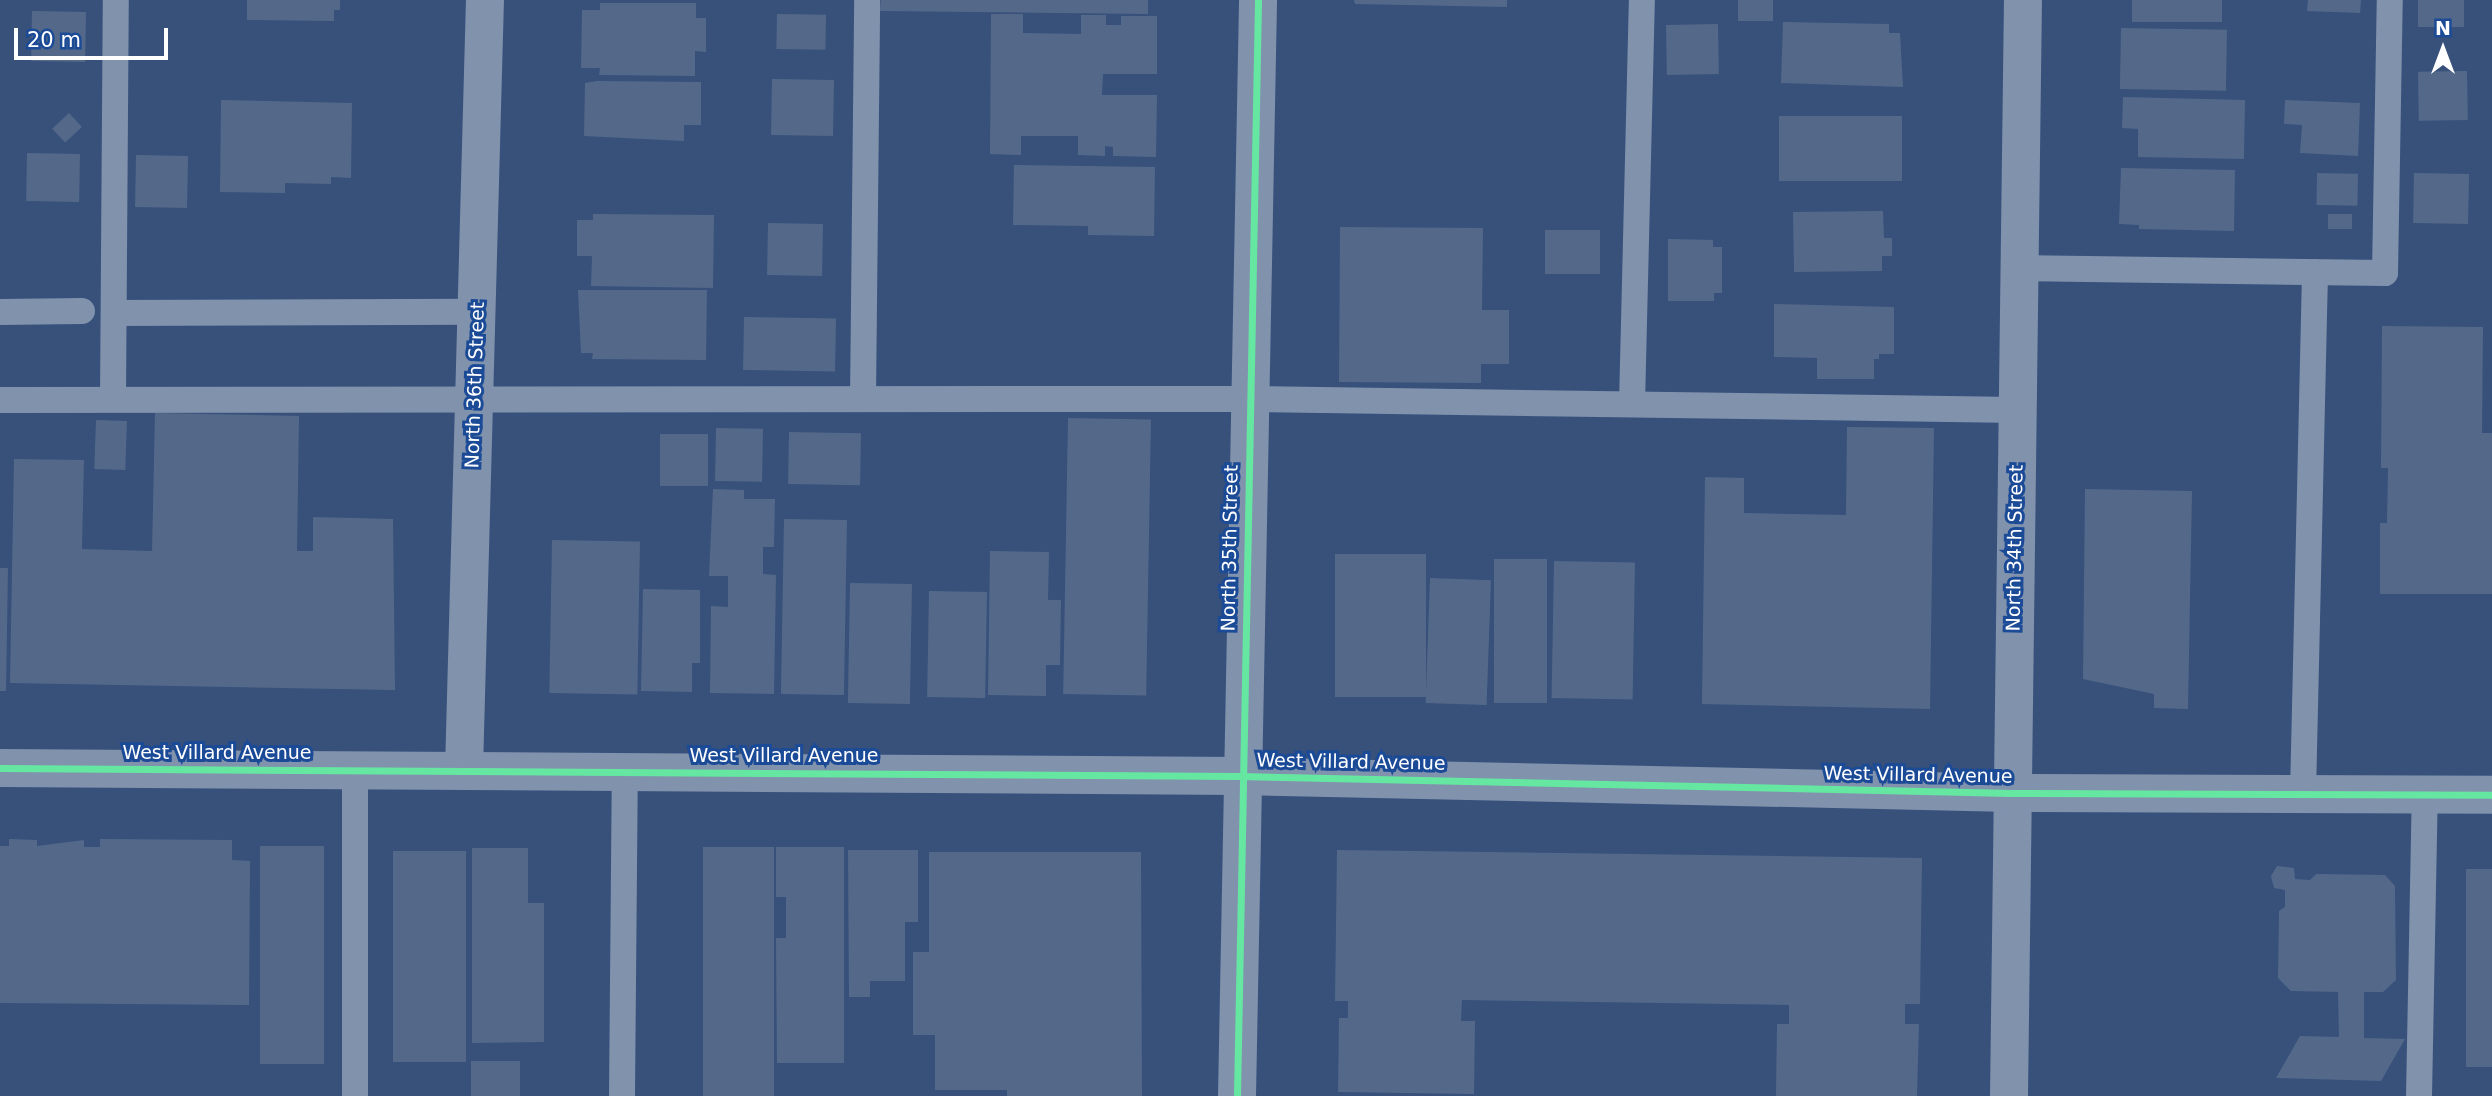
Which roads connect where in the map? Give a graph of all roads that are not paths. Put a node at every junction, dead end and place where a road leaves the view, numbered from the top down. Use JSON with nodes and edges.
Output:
{"nodes":[{"id":1,"x":116,"y":0,"type":"edge"},
{"id":2,"x":485,"y":0,"type":"edge"},
{"id":3,"x":867,"y":0,"type":"edge"},
{"id":4,"x":1258,"y":0,"type":"edge"},
{"id":5,"x":1642,"y":0,"type":"edge"},
{"id":6,"x":2023,"y":0,"type":"edge"},
{"id":7,"x":2390,"y":0,"type":"edge"},
{"id":8,"x":2019,"y":268,"type":"junction"},
{"id":9,"x":2315,"y":272,"type":"junction"},
{"id":10,"x":82,"y":311,"type":"dead end"},
{"id":11,"x":0,"y":312,"type":"edge"},
{"id":12,"x":477,"y":312,"type":"junction"},
{"id":13,"x":114,"y":313,"type":"junction"},
{"id":14,"x":474,"y":397,"type":"junction"},
{"id":15,"x":113,"y":399,"type":"junction"},
{"id":16,"x":863,"y":399,"type":"junction"},
{"id":17,"x":1249,"y":399,"type":"junction"},
{"id":18,"x":0,"y":400,"type":"edge"},
{"id":19,"x":1632,"y":404,"type":"junction"},
{"id":20,"x":2017,"y":410,"type":"junction"},
{"id":21,"x":0,"y":768,"type":"edge"},
{"id":22,"x":355,"y":769,"type":"junction"},
{"id":23,"x":464,"y":770,"type":"junction"},
{"id":24,"x":625,"y":771,"type":"junction"},
{"id":25,"x":1240,"y":776,"type":"junction"},
{"id":26,"x":2012,"y":793,"type":"junction"},
{"id":27,"x":2303,"y":794,"type":"junction"},
{"id":28,"x":2425,"y":794,"type":"junction"},
{"id":29,"x":2492,"y":795,"type":"edge"},
{"id":30,"x":355,"y":1096,"type":"edge"},
{"id":31,"x":622,"y":1096,"type":"edge"},
{"id":32,"x":1237,"y":1096,"type":"edge"},
{"id":33,"x":2009,"y":1096,"type":"edge"},
{"id":34,"x":2420,"y":1096,"type":"edge"}],
"edges":[{"from":1,"to":13,"type":"lane"},
{"from":2,"to":12,"type":"street","name":"North 36th Street"},
{"from":3,"to":16,"type":"lane"},
{"from":4,"to":17,"type":"street","name":"North 35th Street"},
{"from":5,"to":19,"type":"lane"},
{"from":6,"to":8,"type":"street","name":"North 34th Street"},
{"from":7,"to":9,"type":"lane"},
{"from":8,"to":9,"type":"lane"},
{"from":8,"to":20,"type":"street","name":"North 34th Street"},
{"from":9,"to":27,"type":"lane"},
{"from":10,"to":11,"type":"lane"},
{"from":12,"to":13,"type":"lane"},
{"from":12,"to":14,"type":"street","name":"North 36th Street"},
{"from":13,"to":15,"type":"lane"},
{"from":14,"to":15,"type":"lane"},
{"from":14,"to":16,"type":"lane"},
{"from":14,"to":23,"type":"street","name":"North 36th Street"},
{"from":15,"to":18,"type":"lane"},
{"from":16,"to":17,"type":"lane"},
{"from":17,"to":19,"type":"lane"},
{"from":17,"to":25,"type":"street","name":"North 35th Street"},
{"from":19,"to":20,"type":"lane"},
{"from":20,"to":26,"type":"street","name":"North 34th Street"},
{"from":21,"to":22,"type":"street","name":"West Villard Avenue"},
{"from":22,"to":23,"type":"street","name":"West Villard Avenue"},
{"from":22,"to":30,"type":"lane"},
{"from":23,"to":24,"type":"street","name":"West Villard Avenue"},
{"from":24,"to":25,"type":"street","name":"West Villard Avenue"},
{"from":24,"to":31,"type":"lane"},
{"from":25,"to":26,"type":"street","name":"West Villard Avenue"},
{"from":25,"to":32,"type":"street","name":"North 35th Street"},
{"from":26,"to":27,"type":"street","name":"West Villard Avenue"},
{"from":26,"to":33,"type":"street","name":"North 34th Street"},
{"from":27,"to":28,"type":"street","name":"West Villard Avenue"},
{"from":28,"to":29,"type":"street","name":"West Villard Avenue"},
{"from":28,"to":34,"type":"lane"}]}
